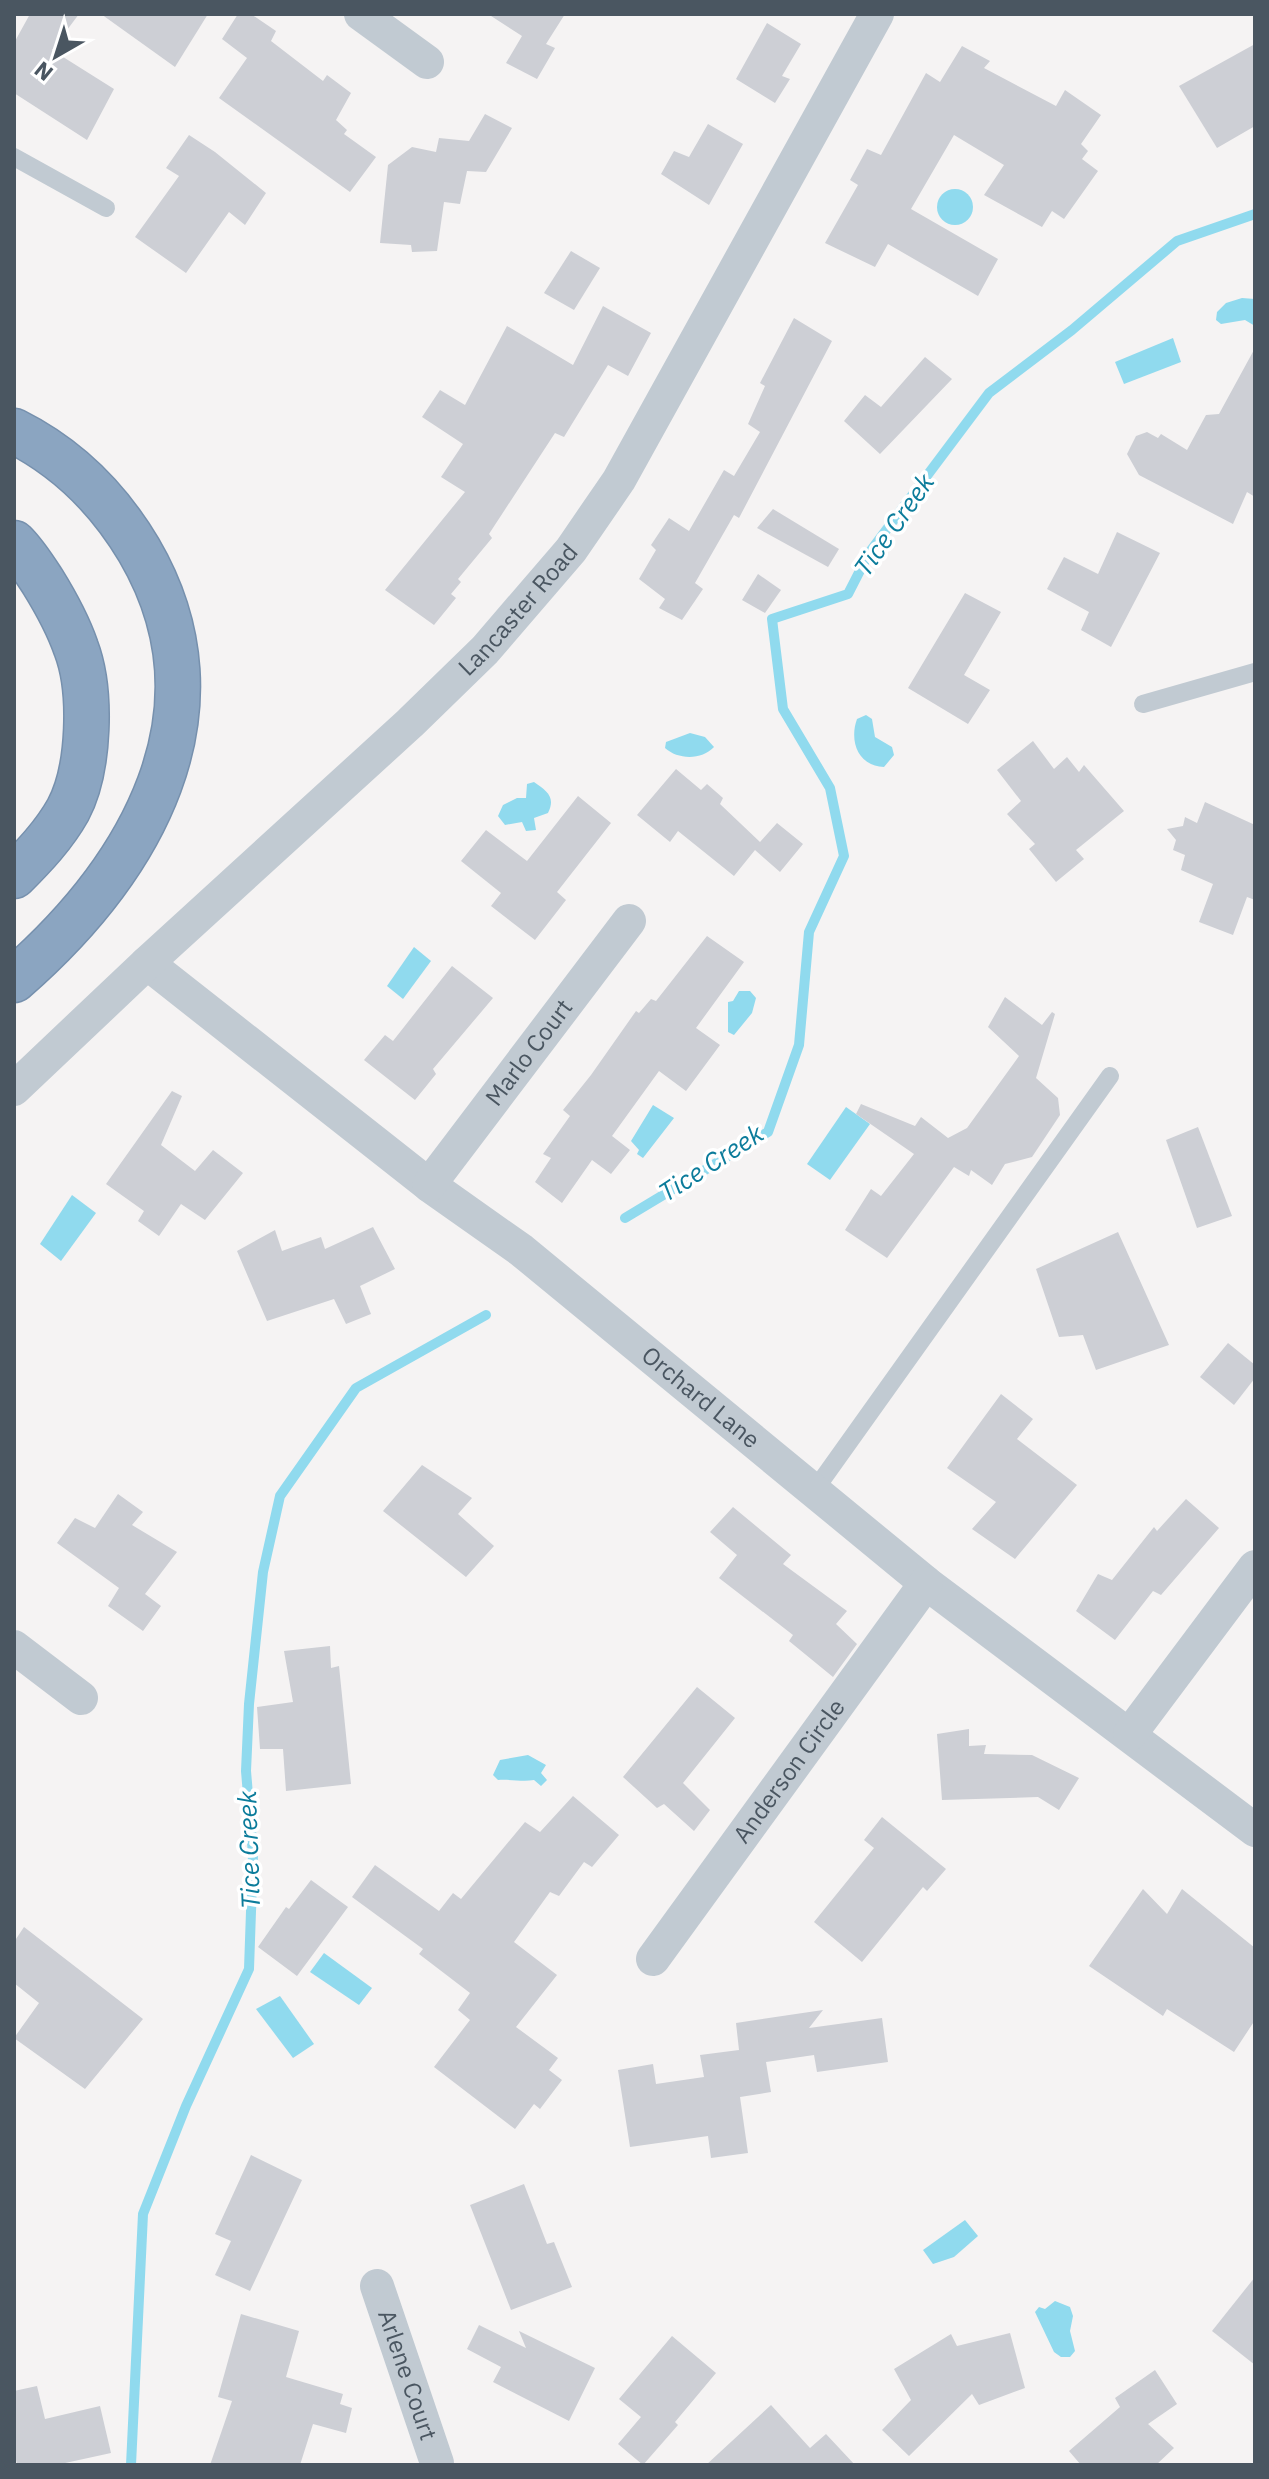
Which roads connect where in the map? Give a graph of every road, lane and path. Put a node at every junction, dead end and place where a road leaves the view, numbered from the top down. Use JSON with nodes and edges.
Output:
{"nodes":[{"id":1,"x":361,"y":14,"type":"edge"},
{"id":2,"x":877,"y":14,"type":"edge"},
{"id":3,"x":427,"y":62,"type":"dead end"},
{"id":4,"x":14,"y":157,"type":"edge"},
{"id":5,"x":106,"y":208,"type":"dead end"},
{"id":6,"x":14,"y":431,"type":"edge"},
{"id":7,"x":14,"y":543,"type":"edge"},
{"id":8,"x":1255,"y":672,"type":"edge"},
{"id":9,"x":1143,"y":704,"type":"dead end"},
{"id":10,"x":14,"y":876,"type":"edge"},
{"id":11,"x":629,"y":921,"type":"dead end"},
{"id":12,"x":147,"y":963,"type":"junction"},
{"id":13,"x":14,"y":980,"type":"edge"},
{"id":14,"x":1110,"y":1076,"type":"dead end"},
{"id":15,"x":14,"y":1089,"type":"edge"},
{"id":16,"x":429,"y":1185,"type":"junction"},
{"id":17,"x":814,"y":1491,"type":"junction"},
{"id":18,"x":1255,"y":1567,"type":"edge"},
{"id":19,"x":926,"y":1583,"type":"junction"},
{"id":20,"x":14,"y":1647,"type":"edge"},
{"id":21,"x":81,"y":1698,"type":"dead end"},
{"id":22,"x":1130,"y":1734,"type":"junction"},
{"id":23,"x":1255,"y":1830,"type":"edge"},
{"id":24,"x":653,"y":1959,"type":"dead end"},
{"id":25,"x":377,"y":2286,"type":"dead end"},
{"id":26,"x":441,"y":2464,"type":"edge"}],
"edges":[{"from":1,"to":3,"type":"street"},
{"from":2,"to":12,"type":"street","name":"Lancaster Road"},
{"from":4,"to":5,"type":"lane"},
{"from":6,"to":13,"type":"highway"},
{"from":7,"to":10,"type":"highway"},
{"from":8,"to":9,"type":"lane"},
{"from":11,"to":16,"type":"street","name":"Marlo Court"},
{"from":12,"to":15,"type":"street","name":"Lancaster Road"},
{"from":12,"to":16,"type":"street","name":"Orchard Lane"},
{"from":14,"to":17,"type":"lane"},
{"from":16,"to":17,"type":"street","name":"Orchard Lane"},
{"from":17,"to":19,"type":"street","name":"Orchard Lane"},
{"from":18,"to":22,"type":"street"},
{"from":19,"to":22,"type":"street","name":"Orchard Lane"},
{"from":19,"to":24,"type":"street","name":"Anderson Circle"},
{"from":20,"to":21,"type":"street"},
{"from":22,"to":23,"type":"street","name":"Orchard Lane"},
{"from":25,"to":26,"type":"street","name":"Arlene Court"}]}
